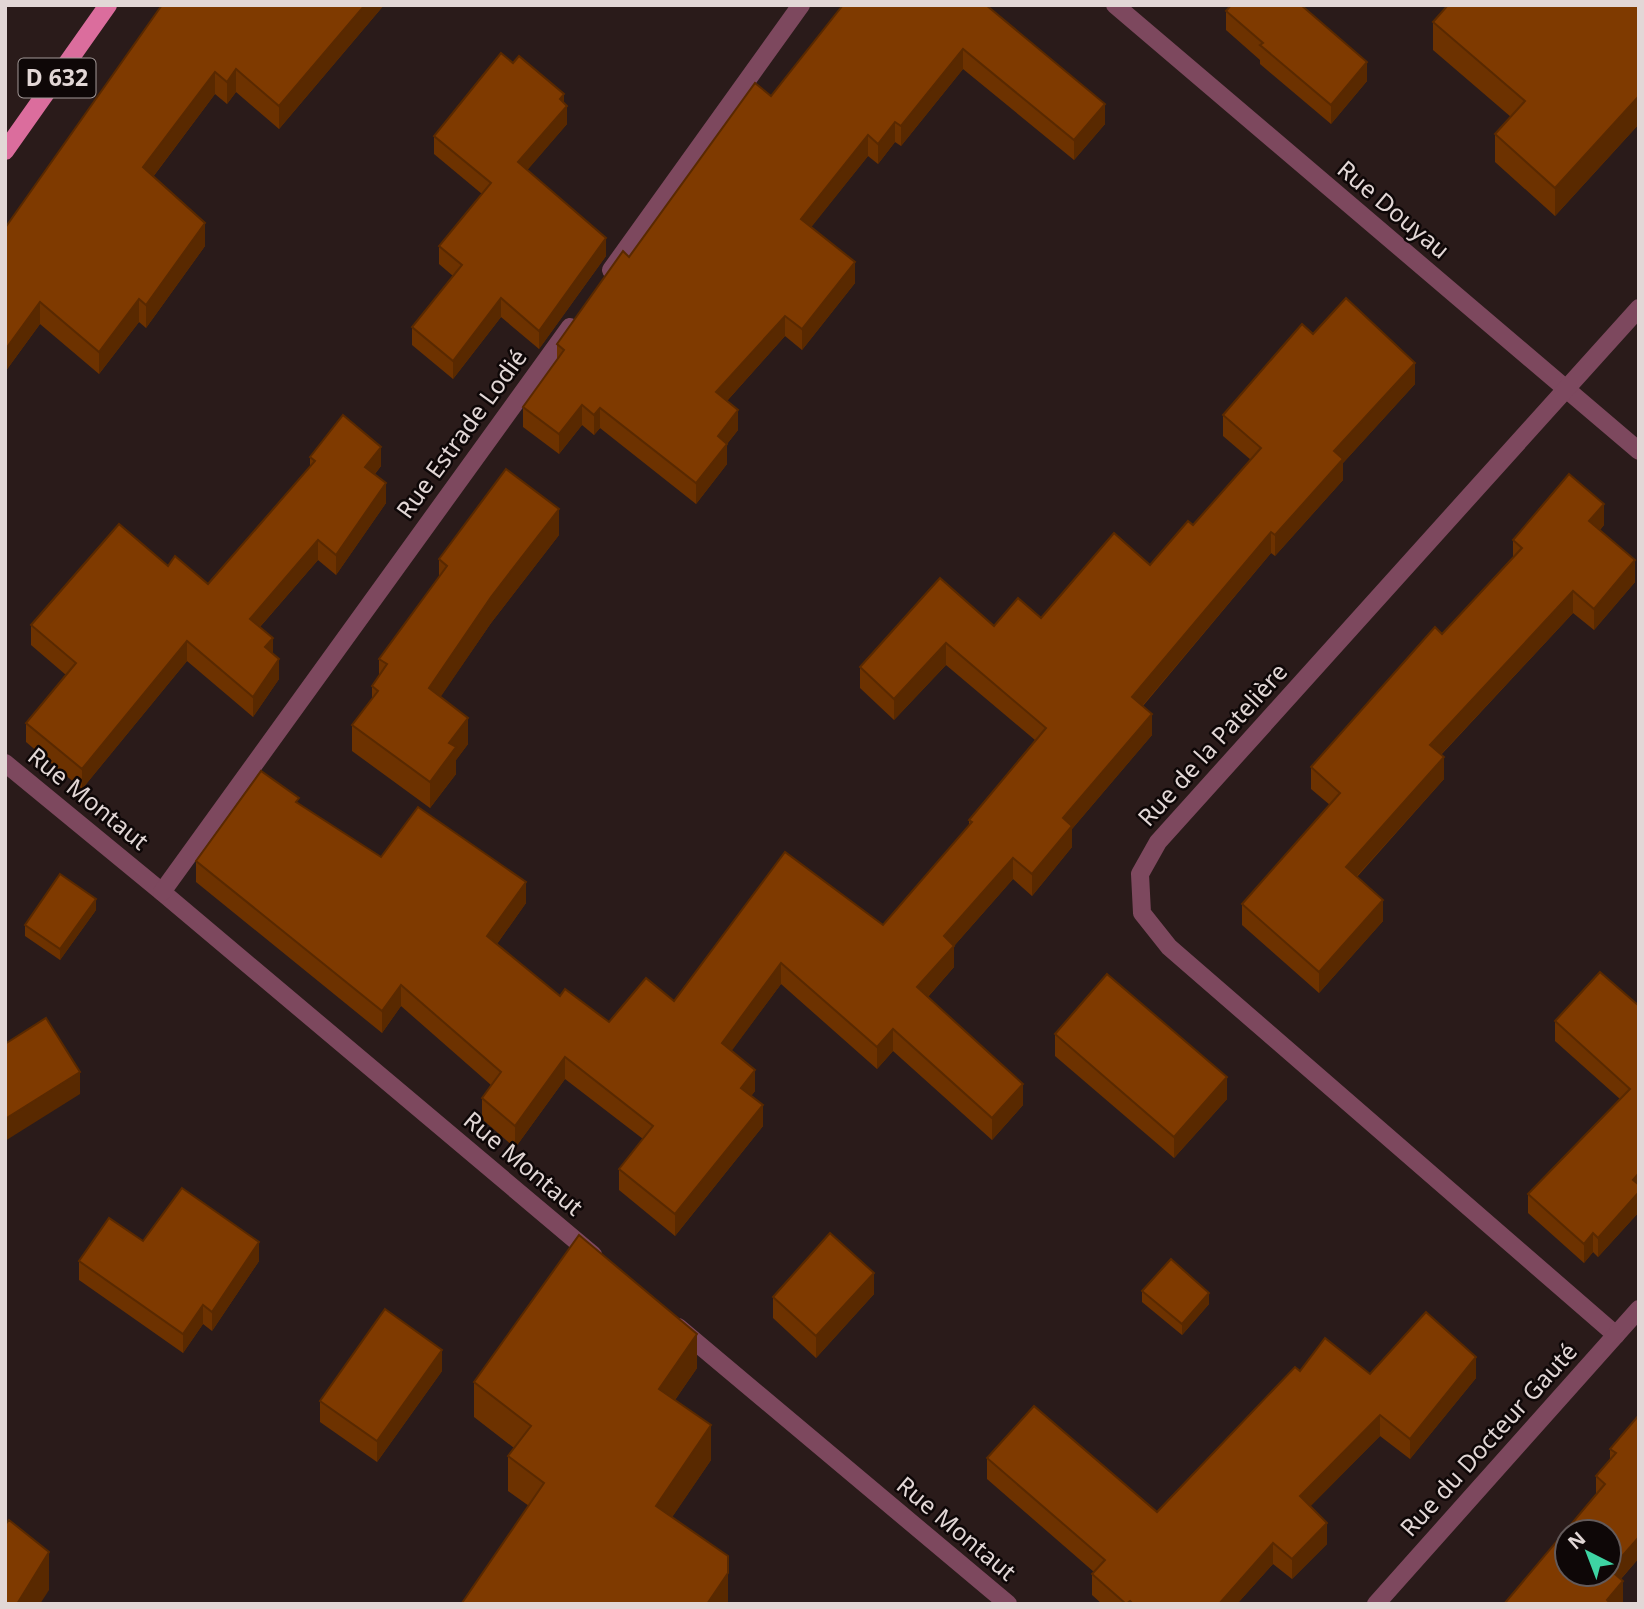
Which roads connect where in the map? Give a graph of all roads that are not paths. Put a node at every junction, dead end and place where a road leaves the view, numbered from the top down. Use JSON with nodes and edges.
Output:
{"nodes":[{"id":1,"x":108,"y":5,"type":"edge"},
{"id":2,"x":802,"y":5,"type":"edge"},
{"id":3,"x":1115,"y":5,"type":"edge"},
{"id":4,"x":5,"y":151,"type":"edge"},
{"id":5,"x":599,"y":286,"type":"edge"},
{"id":6,"x":583,"y":308,"type":"edge"},
{"id":7,"x":1639,"y":308,"type":"edge"},
{"id":8,"x":1567,"y":390,"type":"junction"},
{"id":9,"x":1639,"y":451,"type":"edge"},
{"id":10,"x":5,"y":763,"type":"edge"},
{"id":11,"x":163,"y":891,"type":"junction"},
{"id":12,"x":609,"y":1269,"type":"edge"},
{"id":13,"x":1639,"y":1310,"type":"edge"},
{"id":14,"x":662,"y":1314,"type":"edge"},
{"id":15,"x":1616,"y":1335,"type":"junction"},
{"id":16,"x":1008,"y":1604,"type":"edge"},
{"id":17,"x":1376,"y":1604,"type":"edge"}],
"edges":[{"from":1,"to":4,"type":"main road","number":"D 632"},
{"from":2,"to":5,"type":"street"},
{"from":3,"to":8,"type":"street","name":"Rue Douyau"},
{"from":6,"to":11,"type":"street","name":"Rue Estrade Lodié"},
{"from":7,"to":8,"type":"street","name":"Rue de la Patelière"},
{"from":8,"to":9,"type":"street","name":"Rue Douyau"},
{"from":8,"to":15,"type":"street","name":"Rue de la Patelière"},
{"from":10,"to":11,"type":"street","name":"Rue Montaut"},
{"from":11,"to":12,"type":"street","name":"Rue Montaut"},
{"from":13,"to":15,"type":"street","name":"Rue du Docteur Gauté"},
{"from":14,"to":16,"type":"street","name":"Rue Montaut"},
{"from":15,"to":17,"type":"street","name":"Rue du Docteur Gauté"}]}
